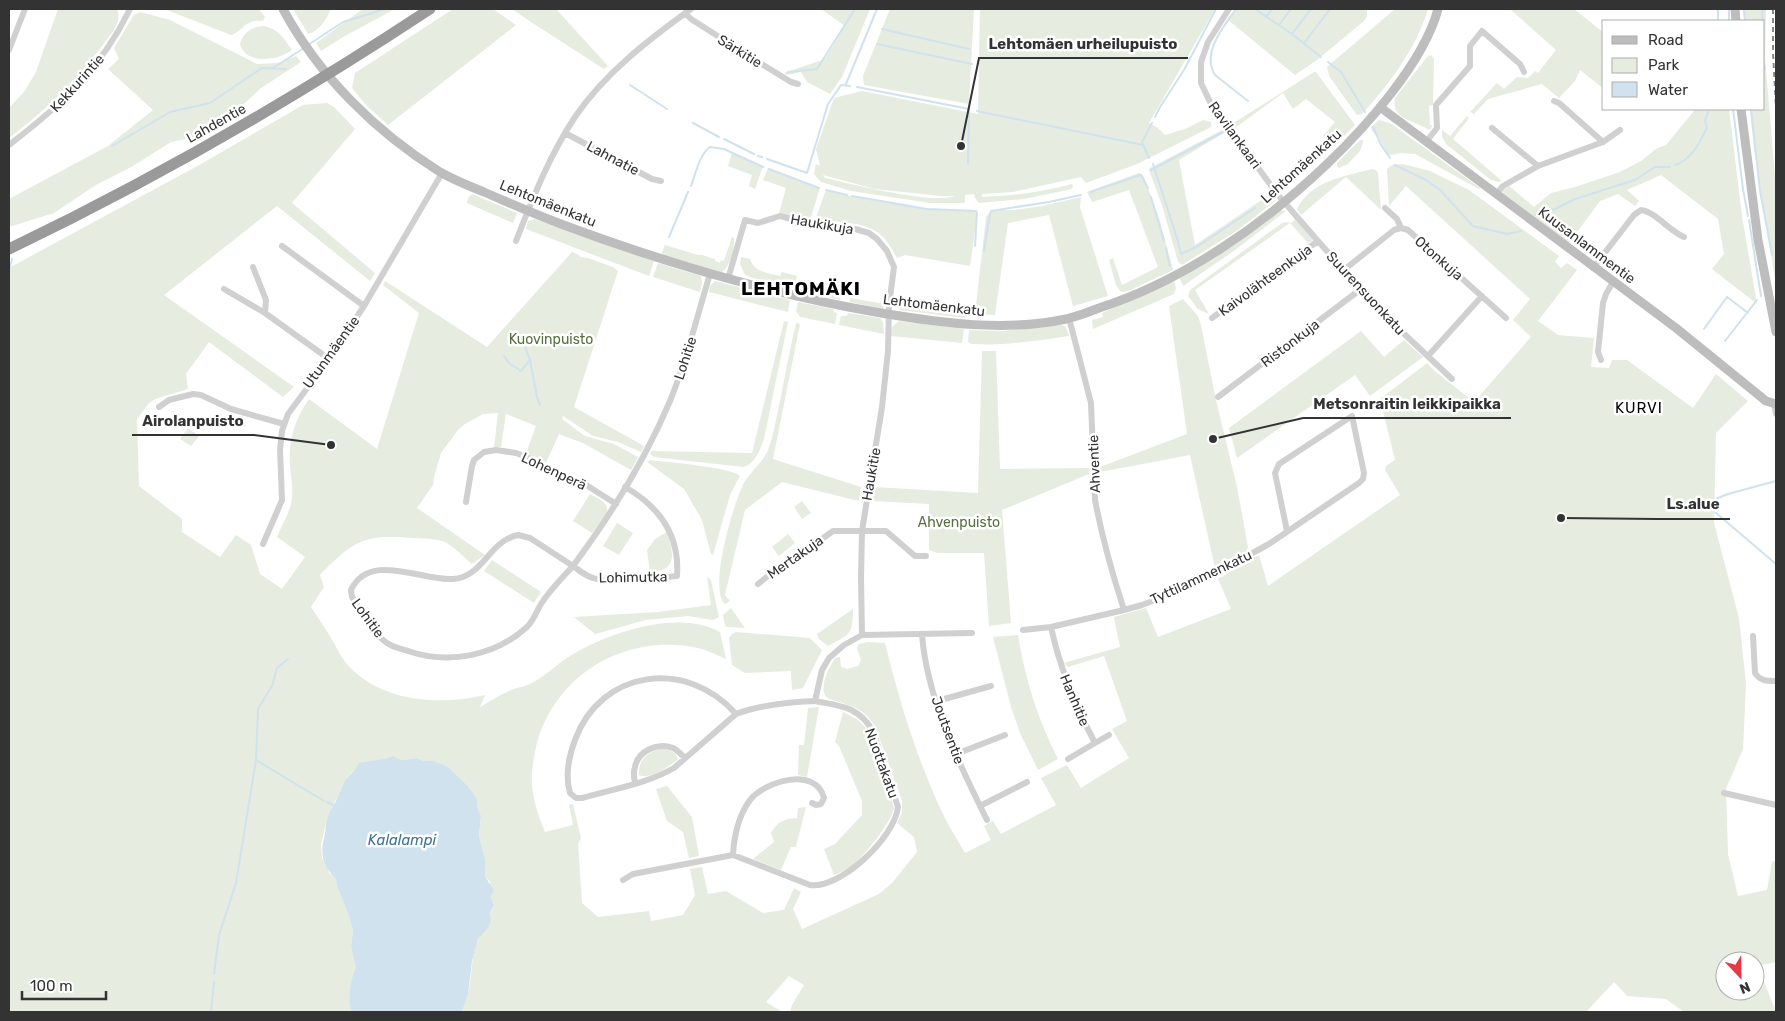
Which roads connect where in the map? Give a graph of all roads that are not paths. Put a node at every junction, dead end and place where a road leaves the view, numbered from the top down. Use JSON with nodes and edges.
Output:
{"nodes":[{"id":1,"x":22,"y":9,"type":"edge"},
{"id":2,"x":130,"y":9,"type":"edge"},
{"id":3,"x":284,"y":9,"type":"edge"},
{"id":4,"x":430,"y":9,"type":"edge"},
{"id":5,"x":1228,"y":9,"type":"edge"},
{"id":6,"x":688,"y":11,"type":"edge"},
{"id":7,"x":1437,"y":13,"type":"edge"},
{"id":8,"x":9,"y":50,"type":"edge"},
{"id":9,"x":1524,"y":72,"type":"dead end"},
{"id":10,"x":798,"y":84,"type":"dead end"},
{"id":11,"x":1554,"y":101,"type":"dead end"},
{"id":12,"x":1380,"y":107,"type":"junction"},
{"id":13,"x":1741,"y":110,"type":"edge"},
{"id":14,"x":1492,"y":128,"type":"dead end"},
{"id":15,"x":1620,"y":130,"type":"dead end"},
{"id":16,"x":565,"y":133,"type":"junction"},
{"id":17,"x":1426,"y":142,"type":"junction"},
{"id":18,"x":1603,"y":142,"type":"junction"},
{"id":19,"x":9,"y":145,"type":"edge"},
{"id":20,"x":1538,"y":166,"type":"junction"},
{"id":21,"x":442,"y":173,"type":"junction"},
{"id":22,"x":661,"y":181,"type":"dead end"},
{"id":23,"x":1496,"y":194,"type":"junction"},
{"id":24,"x":1285,"y":202,"type":"junction"},
{"id":25,"x":1385,"y":208,"type":"dead end"},
{"id":26,"x":528,"y":211,"type":"junction"},
{"id":27,"x":1401,"y":228,"type":"junction"},
{"id":28,"x":1684,"y":237,"type":"dead end"},
{"id":29,"x":516,"y":241,"type":"dead end"},
{"id":30,"x":1318,"y":241,"type":"junction"},
{"id":31,"x":282,"y":246,"type":"dead end"},
{"id":32,"x":9,"y":249,"type":"edge"},
{"id":33,"x":253,"y":266,"type":"dead end"},
{"id":34,"x":1593,"y":268,"type":"junction"},
{"id":35,"x":1345,"y":270,"type":"junction"},
{"id":36,"x":710,"y":274,"type":"junction"},
{"id":37,"x":728,"y":279,"type":"junction"},
{"id":38,"x":1614,"y":282,"type":"junction"},
{"id":39,"x":224,"y":289,"type":"dead end"},
{"id":40,"x":1361,"y":289,"type":"junction"},
{"id":41,"x":1482,"y":296,"type":"junction"},
{"id":42,"x":364,"y":306,"type":"junction"},
{"id":43,"x":265,"y":313,"type":"junction"},
{"id":44,"x":889,"y":314,"type":"junction"},
{"id":45,"x":1069,"y":318,"type":"junction"},
{"id":46,"x":1212,"y":318,"type":"dead end"},
{"id":47,"x":1506,"y":318,"type":"dead end"},
{"id":48,"x":1776,"y":332,"type":"edge"},
{"id":49,"x":1428,"y":356,"type":"junction"},
{"id":50,"x":329,"y":359,"type":"junction"},
{"id":51,"x":1601,"y":360,"type":"dead end"},
{"id":52,"x":1452,"y":379,"type":"dead end"},
{"id":53,"x":1218,"y":397,"type":"dead end"},
{"id":54,"x":1775,"y":404,"type":"edge"},
{"id":55,"x":159,"y":407,"type":"dead end"},
{"id":56,"x":1776,"y":414,"type":"edge"},
{"id":57,"x":284,"y":424,"type":"junction"},
{"id":58,"x":625,"y":487,"type":"junction"},
{"id":59,"x":466,"y":502,"type":"dead end"},
{"id":60,"x":616,"y":504,"type":"junction"},
{"id":61,"x":862,"y":531,"type":"junction"},
{"id":62,"x":1287,"y":532,"type":"junction"},
{"id":63,"x":263,"y":544,"type":"dead end"},
{"id":64,"x":926,"y":556,"type":"dead end"},
{"id":65,"x":573,"y":566,"type":"junction"},
{"id":66,"x":758,"y":584,"type":"dead end"},
{"id":67,"x":1124,"y":610,"type":"junction"},
{"id":68,"x":1051,"y":627,"type":"junction"},
{"id":69,"x":1023,"y":630,"type":"dead end"},
{"id":70,"x":972,"y":633,"type":"dead end"},
{"id":71,"x":862,"y":635,"type":"junction"},
{"id":72,"x":922,"y":635,"type":"junction"},
{"id":73,"x":1753,"y":636,"type":"dead end"},
{"id":74,"x":1776,"y":681,"type":"edge"},
{"id":75,"x":991,"y":686,"type":"dead end"},
{"id":76,"x":815,"y":701,"type":"junction"},
{"id":77,"x":937,"y":701,"type":"junction"},
{"id":78,"x":736,"y":714,"type":"junction"},
{"id":79,"x":1005,"y":735,"type":"dead end"},
{"id":80,"x":1109,"y":735,"type":"dead end"},
{"id":81,"x":1095,"y":743,"type":"junction"},
{"id":82,"x":956,"y":754,"type":"junction"},
{"id":83,"x":685,"y":758,"type":"junction"},
{"id":84,"x":1068,"y":759,"type":"dead end"},
{"id":85,"x":1027,"y":782,"type":"dead end"},
{"id":86,"x":635,"y":783,"type":"junction"},
{"id":87,"x":1724,"y":793,"type":"dead end"},
{"id":88,"x":812,"y":802,"type":"dead end"},
{"id":89,"x":1776,"y":805,"type":"edge"},
{"id":90,"x":980,"y":806,"type":"junction"},
{"id":91,"x":987,"y":820,"type":"dead end"},
{"id":92,"x":733,"y":855,"type":"junction"},
{"id":93,"x":623,"y":880,"type":"dead end"}],
"edges":[{"from":1,"to":8,"type":"street"},
{"from":2,"to":19,"type":"street","name":"Kekkurintie"},
{"from":3,"to":21,"type":"street","name":"Lehtomäenkatu"},
{"from":4,"to":32,"type":"highway","name":"Lahdentie"},
{"from":5,"to":24,"type":"street","name":"Ravilankaari"},
{"from":6,"to":10,"type":"street","name":"Särkitie"},
{"from":6,"to":16,"type":"street"},
{"from":7,"to":12,"type":"street","name":"Lehtomäenkatu"},
{"from":9,"to":17,"type":"street"},
{"from":11,"to":18,"type":"street"},
{"from":12,"to":17,"type":"street","name":"Kuusanlammentie"},
{"from":12,"to":24,"type":"street","name":"Lehtomäenkatu"},
{"from":13,"to":48,"type":"street"},
{"from":14,"to":20,"type":"street"},
{"from":15,"to":18,"type":"street"},
{"from":16,"to":22,"type":"street","name":"Lahnatie"},
{"from":16,"to":26,"type":"street"},
{"from":17,"to":23,"type":"street","name":"Kuusanlammentie"},
{"from":18,"to":20,"type":"street"},
{"from":20,"to":23,"type":"street"},
{"from":21,"to":26,"type":"street","name":"Lehtomäenkatu"},
{"from":21,"to":42,"type":"street","name":"Utunmäentie"},
{"from":23,"to":34,"type":"street","name":"Kuusanlammentie"},
{"from":24,"to":30,"type":"street","name":"Suurensuonkatu"},
{"from":24,"to":45,"type":"street","name":"Lehtomäenkatu"},
{"from":25,"to":27,"type":"street"},
{"from":26,"to":29,"type":"street"},
{"from":26,"to":36,"type":"street","name":"Lehtomäenkatu"},
{"from":27,"to":35,"type":"street","name":"Otonkuja"},
{"from":27,"to":41,"type":"street","name":"Otonkuja"},
{"from":28,"to":34,"type":"street"},
{"from":30,"to":35,"type":"street","name":"Suurensuonkatu"},
{"from":30,"to":46,"type":"street","name":"Kaivolähteenkuja"},
{"from":31,"to":42,"type":"street"},
{"from":33,"to":43,"type":"street"},
{"from":34,"to":38,"type":"street","name":"Kuusanlammentie"},
{"from":35,"to":40,"type":"street","name":"Suurensuonkatu"},
{"from":36,"to":37,"type":"street","name":"Lehtomäenkatu"},
{"from":36,"to":58,"type":"street","name":"Lohitie"},
{"from":37,"to":44,"type":"street","name":"Lehtomäenkatu"},
{"from":37,"to":44,"type":"street","name":"Haukikuja"},
{"from":38,"to":51,"type":"street"},
{"from":38,"to":54,"type":"street","name":"Kuusanlammentie"},
{"from":39,"to":43,"type":"street"},
{"from":40,"to":49,"type":"street","name":"Suurensuonkatu"},
{"from":40,"to":53,"type":"street","name":"Ristonkuja"},
{"from":41,"to":47,"type":"street","name":"Otonkuja"},
{"from":41,"to":49,"type":"street"},
{"from":42,"to":50,"type":"street","name":"Utunmäentie"},
{"from":43,"to":50,"type":"street"},
{"from":44,"to":45,"type":"street","name":"Lehtomäenkatu"},
{"from":44,"to":61,"type":"street","name":"Haukitie"},
{"from":45,"to":67,"type":"street","name":"Ahventie"},
{"from":49,"to":52,"type":"street","name":"Suurensuonkatu"},
{"from":50,"to":57,"type":"street","name":"Utunmäentie"},
{"from":54,"to":56,"type":"street"},
{"from":55,"to":57,"type":"street"},
{"from":57,"to":63,"type":"street","name":"Utunmäentie"},
{"from":58,"to":60,"type":"street","name":"Lohitie"},
{"from":58,"to":65,"type":"street","name":"Lohimutka"},
{"from":59,"to":60,"type":"street","name":"Lohenperä"},
{"from":60,"to":65,"type":"street","name":"Lohitie"},
{"from":61,"to":64,"type":"street","name":"Mertakuja"},
{"from":61,"to":66,"type":"street","name":"Mertakuja"},
{"from":61,"to":71,"type":"street","name":"Haukitie"},
{"from":62,"to":62,"type":"street","name":"Tyttilammenkatu"},
{"from":62,"to":67,"type":"street","name":"Tyttilammenkatu"},
{"from":65,"to":65,"type":"street","name":"Lohitie"},
{"from":67,"to":68,"type":"street","name":"Tyttilammenkatu"},
{"from":68,"to":69,"type":"street","name":"Tyttilammenkatu"},
{"from":68,"to":81,"type":"street","name":"Hanhitie"},
{"from":70,"to":72,"type":"street"},
{"from":71,"to":72,"type":"street"},
{"from":71,"to":76,"type":"street"},
{"from":72,"to":77,"type":"street","name":"Joutsentie"},
{"from":73,"to":74,"type":"street"},
{"from":75,"to":77,"type":"street"},
{"from":76,"to":78,"type":"street","name":"Nuottakatu"},
{"from":76,"to":92,"type":"street","name":"Nuottakatu"},
{"from":77,"to":82,"type":"street","name":"Joutsentie"},
{"from":78,"to":83,"type":"street"},
{"from":78,"to":86,"type":"street"},
{"from":79,"to":82,"type":"street"},
{"from":80,"to":81,"type":"street"},
{"from":81,"to":84,"type":"street","name":"Hanhitie"},
{"from":82,"to":90,"type":"street","name":"Joutsentie"},
{"from":83,"to":86,"type":"street"},
{"from":83,"to":86,"type":"street"},
{"from":85,"to":90,"type":"street"},
{"from":87,"to":89,"type":"street"},
{"from":88,"to":92,"type":"street"},
{"from":90,"to":91,"type":"street","name":"Joutsentie"},
{"from":92,"to":93,"type":"street"}]}
